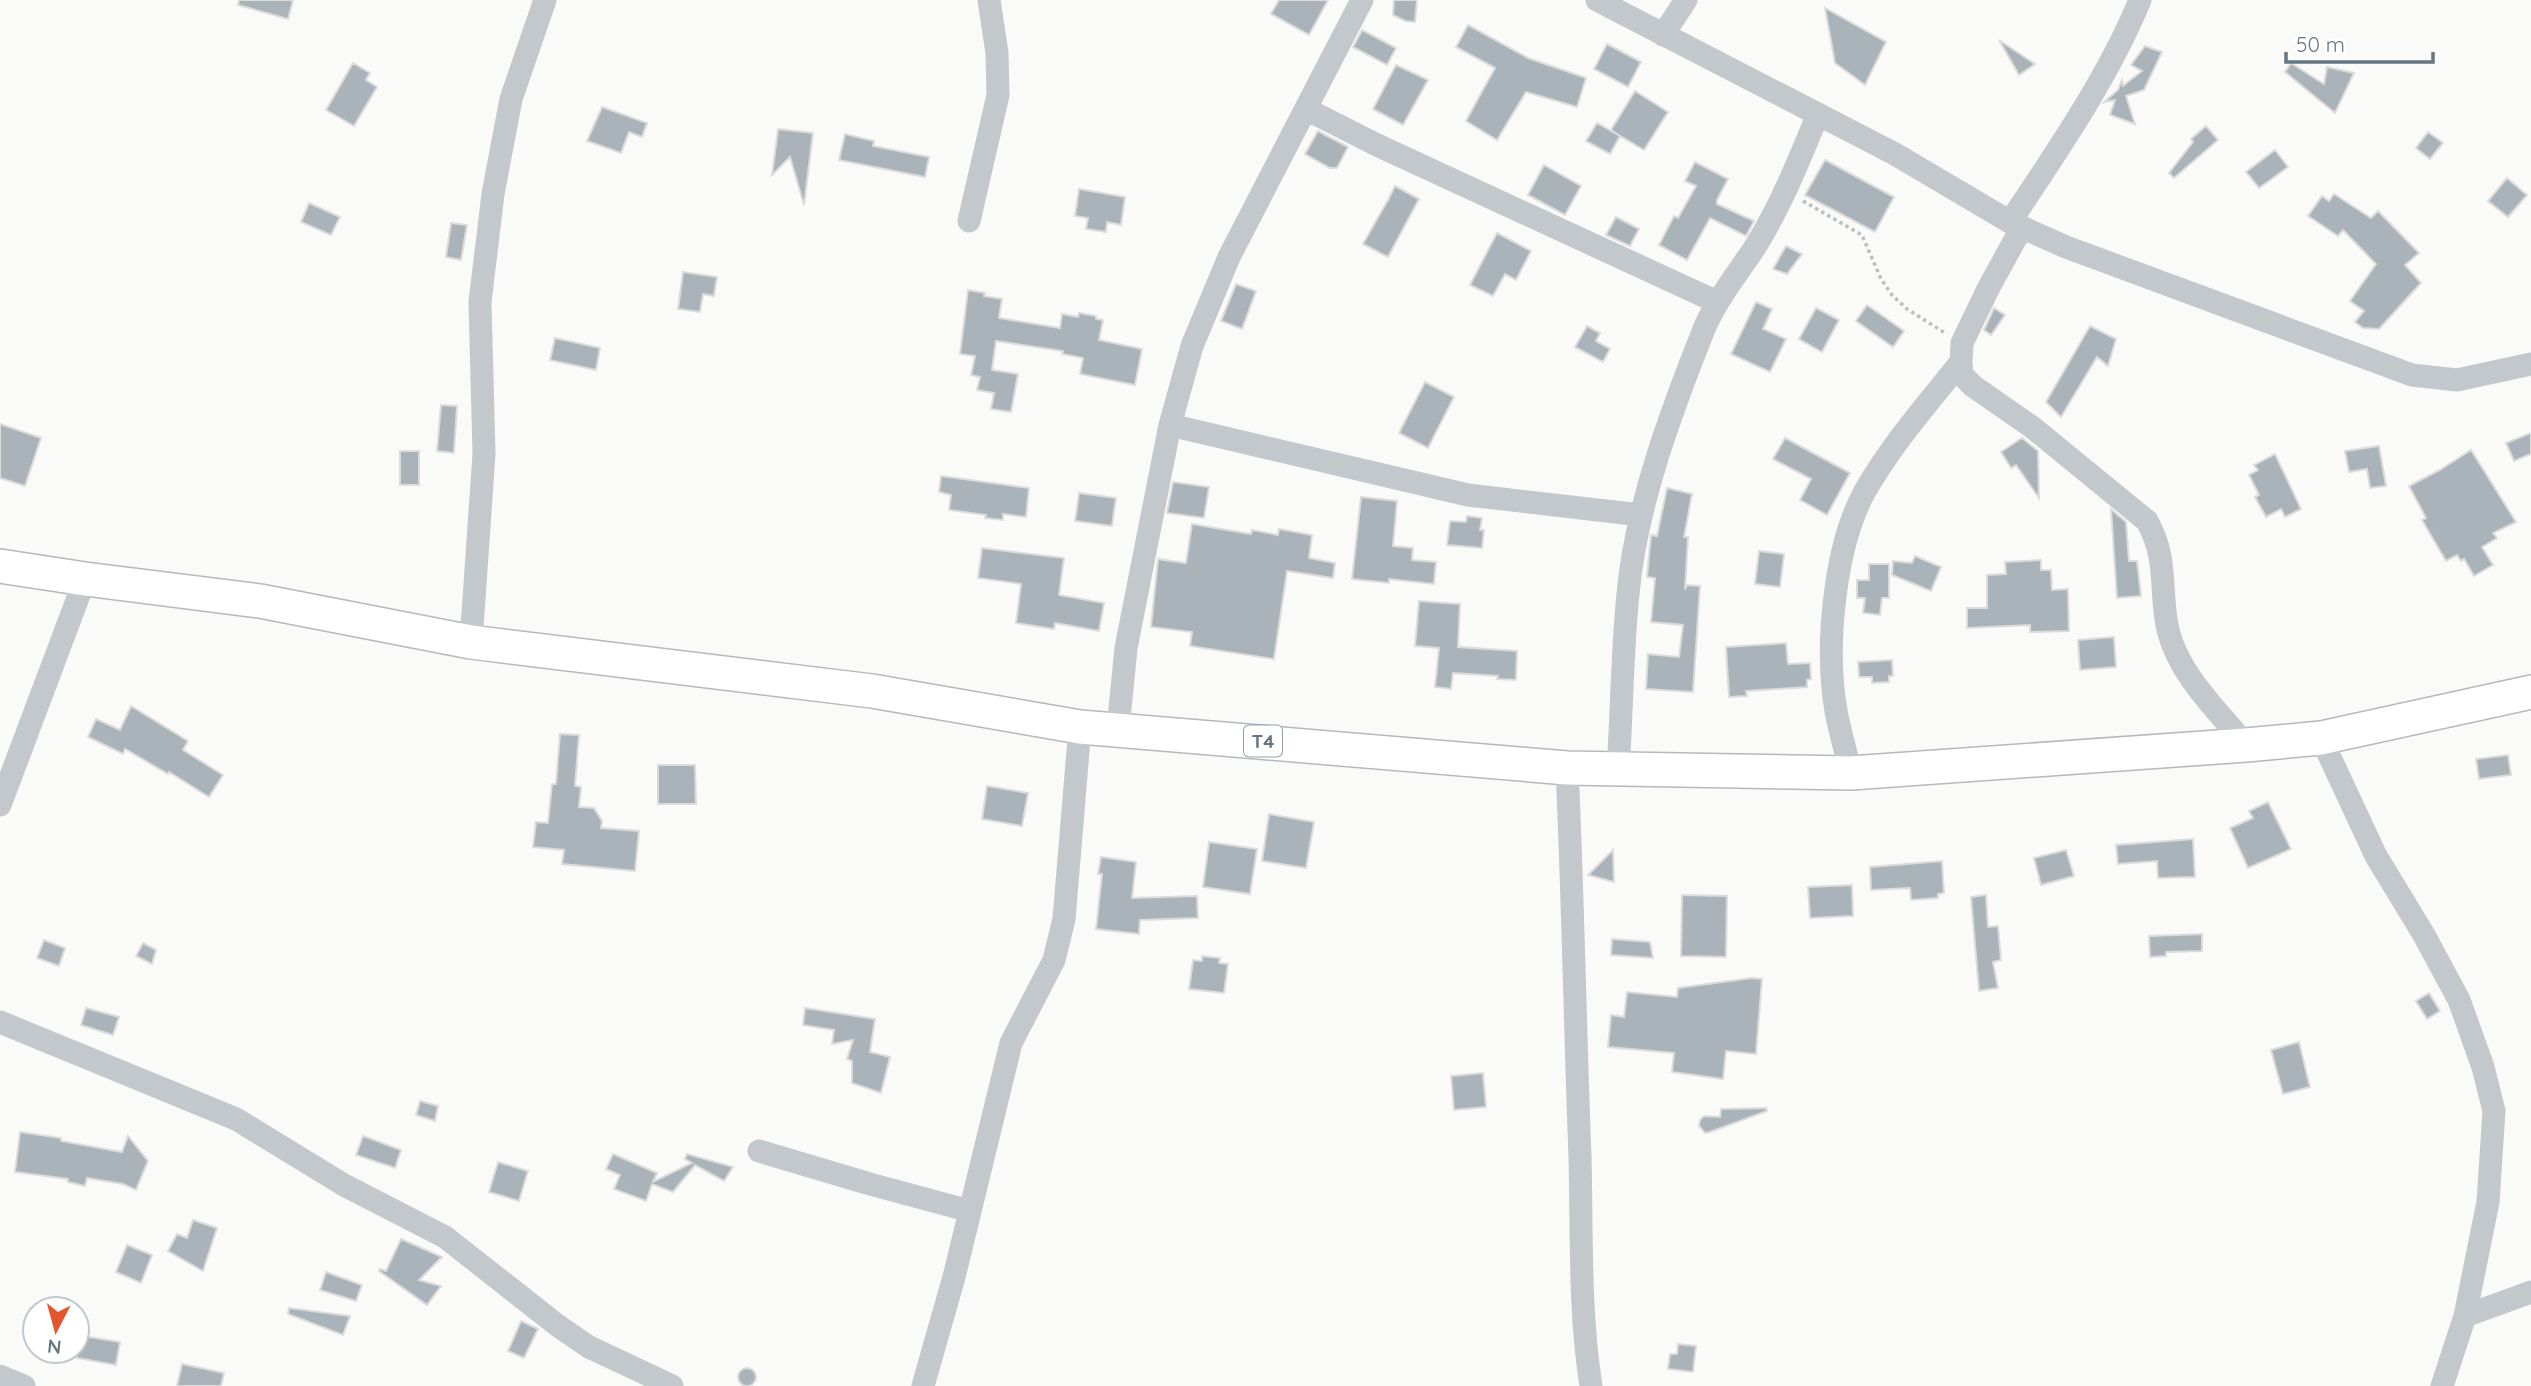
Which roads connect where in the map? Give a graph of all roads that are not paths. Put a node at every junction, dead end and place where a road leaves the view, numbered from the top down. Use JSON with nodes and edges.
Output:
{"nodes":[{"id":1,"x":545,"y":0,"type":"edge"},
{"id":2,"x":989,"y":0,"type":"edge"},
{"id":3,"x":1362,"y":0,"type":"edge"},
{"id":4,"x":1597,"y":0,"type":"edge"},
{"id":5,"x":1686,"y":0,"type":"edge"},
{"id":6,"x":2140,"y":0,"type":"edge"},
{"id":7,"x":1663,"y":35,"type":"junction"},
{"id":8,"x":1306,"y":109,"type":"junction"},
{"id":9,"x":1818,"y":114,"type":"junction"},
{"id":10,"x":969,"y":221,"type":"dead end"},
{"id":11,"x":2016,"y":225,"type":"junction"},
{"id":12,"x":1717,"y":302,"type":"junction"},
{"id":13,"x":1961,"y":353,"type":"junction"},
{"id":14,"x":2531,"y":364,"type":"edge"},
{"id":15,"x":1170,"y":425,"type":"junction"},
{"id":16,"x":1641,"y":515,"type":"junction"},
{"id":17,"x":0,"y":566,"type":"edge"},
{"id":18,"x":85,"y":579,"type":"junction"},
{"id":19,"x":471,"y":642,"type":"junction"},
{"id":20,"x":2531,"y":692,"type":"edge"},
{"id":21,"x":1080,"y":727,"type":"junction"},
{"id":22,"x":1118,"y":729,"type":"junction"},
{"id":23,"x":2321,"y":738,"type":"junction"},
{"id":24,"x":2246,"y":745,"type":"junction"},
{"id":25,"x":1567,"y":768,"type":"junction"},
{"id":26,"x":1618,"y":769,"type":"junction"},
{"id":27,"x":1851,"y":773,"type":"junction"},
{"id":28,"x":0,"y":805,"type":"edge"},
{"id":29,"x":0,"y":1022,"type":"edge"},
{"id":30,"x":759,"y":1151,"type":"dead end"},
{"id":31,"x":970,"y":1211,"type":"junction"},
{"id":32,"x":2531,"y":1292,"type":"edge"},
{"id":33,"x":2465,"y":1316,"type":"junction"},
{"id":34,"x":0,"y":1376,"type":"edge"},
{"id":35,"x":24,"y":1386,"type":"edge"},
{"id":36,"x":672,"y":1386,"type":"edge"},
{"id":37,"x":923,"y":1386,"type":"edge"},
{"id":38,"x":1591,"y":1386,"type":"edge"},
{"id":39,"x":2442,"y":1386,"type":"edge"}],
"edges":[{"from":1,"to":19,"type":"street"},
{"from":2,"to":10,"type":"street"},
{"from":3,"to":8,"type":"street"},
{"from":4,"to":7,"type":"street"},
{"from":5,"to":7,"type":"street"},
{"from":6,"to":11,"type":"street"},
{"from":7,"to":9,"type":"street"},
{"from":8,"to":12,"type":"street"},
{"from":8,"to":15,"type":"street"},
{"from":9,"to":11,"type":"street"},
{"from":9,"to":12,"type":"street"},
{"from":11,"to":13,"type":"street"},
{"from":11,"to":14,"type":"street"},
{"from":12,"to":16,"type":"street"},
{"from":13,"to":24,"type":"street"},
{"from":13,"to":27,"type":"street"},
{"from":15,"to":16,"type":"street"},
{"from":15,"to":22,"type":"street"},
{"from":16,"to":26,"type":"street"},
{"from":17,"to":18,"type":"highway","number":"T4"},
{"from":18,"to":19,"type":"highway","number":"T4"},
{"from":18,"to":28,"type":"street"},
{"from":19,"to":21,"type":"highway","number":"T4"},
{"from":20,"to":23,"type":"highway","number":"T4"},
{"from":21,"to":22,"type":"highway","number":"T4"},
{"from":21,"to":31,"type":"street"},
{"from":22,"to":25,"type":"highway","number":"T4"},
{"from":23,"to":24,"type":"highway","number":"T4"},
{"from":23,"to":33,"type":"street"},
{"from":24,"to":27,"type":"highway","number":"T4"},
{"from":25,"to":26,"type":"highway","number":"T4"},
{"from":25,"to":38,"type":"street"},
{"from":26,"to":27,"type":"highway","number":"T4"},
{"from":29,"to":36,"type":"street"},
{"from":30,"to":31,"type":"street"},
{"from":31,"to":37,"type":"street"},
{"from":32,"to":33,"type":"street"},
{"from":33,"to":39,"type":"street"},
{"from":34,"to":35,"type":"street"}]}
